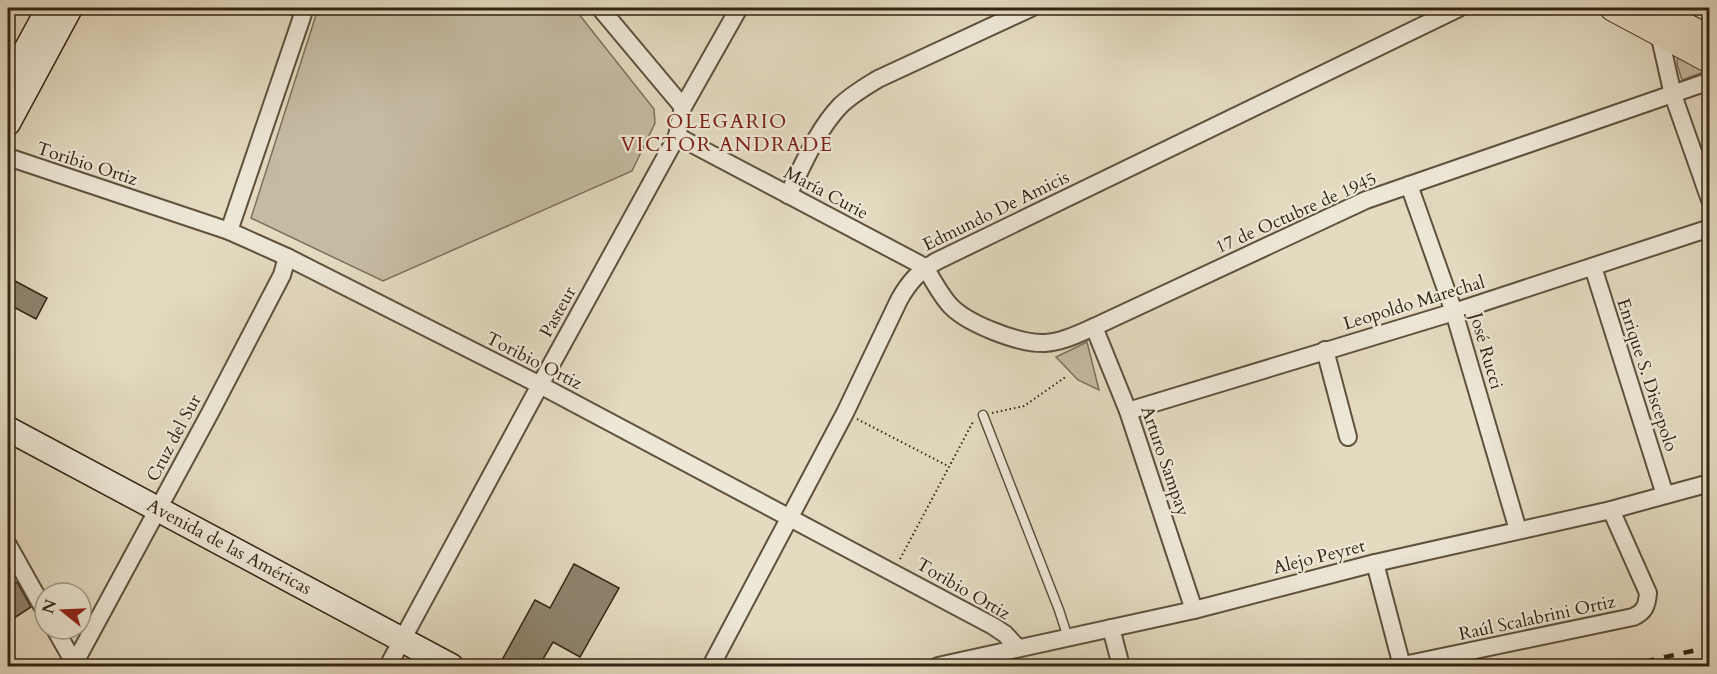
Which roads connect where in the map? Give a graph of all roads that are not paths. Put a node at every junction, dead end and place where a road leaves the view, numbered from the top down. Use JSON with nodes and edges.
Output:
{"nodes":[{"id":1,"x":49,"y":8,"type":"edge"},
{"id":2,"x":70,"y":8,"type":"edge"},
{"id":3,"x":305,"y":8,"type":"edge"},
{"id":4,"x":600,"y":8,"type":"edge"},
{"id":5,"x":739,"y":8,"type":"edge"},
{"id":6,"x":1031,"y":8,"type":"edge"},
{"id":7,"x":1460,"y":8,"type":"edge"},
{"id":8,"x":1613,"y":8,"type":"edge"},
{"id":9,"x":1660,"y":20,"type":"edge"},
{"id":10,"x":1710,"y":39,"type":"edge"},
{"id":11,"x":1710,"y":60,"type":"edge"},
{"id":12,"x":1710,"y":81,"type":"edge"},
{"id":13,"x":8,"y":83,"type":"edge"},
{"id":14,"x":1673,"y":95,"type":"junction"},
{"id":15,"x":683,"y":107,"type":"junction"},
{"id":16,"x":8,"y":123,"type":"edge"},
{"id":17,"x":678,"y":136,"type":"junction"},
{"id":18,"x":8,"y":157,"type":"edge"},
{"id":19,"x":1409,"y":185,"type":"junction"},
{"id":20,"x":788,"y":195,"type":"junction"},
{"id":21,"x":1710,"y":200,"type":"edge"},
{"id":22,"x":1710,"y":228,"type":"edge"},
{"id":23,"x":230,"y":231,"type":"junction"},
{"id":24,"x":287,"y":257,"type":"junction"},
{"id":25,"x":925,"y":267,"type":"junction"},
{"id":26,"x":1593,"y":267,"type":"junction"},
{"id":27,"x":1454,"y":312,"type":"junction"},
{"id":28,"x":1094,"y":327,"type":"junction"},
{"id":29,"x":1325,"y":350,"type":"junction"},
{"id":30,"x":540,"y":385,"type":"junction"},
{"id":31,"x":1128,"y":411,"type":"junction"},
{"id":32,"x":983,"y":415,"type":"road end"},
{"id":33,"x":8,"y":429,"type":"edge"},
{"id":34,"x":1348,"y":436,"type":"dead end"},
{"id":35,"x":1710,"y":483,"type":"edge"},
{"id":36,"x":1665,"y":495,"type":"junction"},
{"id":37,"x":158,"y":509,"type":"junction"},
{"id":38,"x":1611,"y":510,"type":"junction"},
{"id":39,"x":790,"y":519,"type":"junction"},
{"id":40,"x":1518,"y":530,"type":"junction"},
{"id":41,"x":8,"y":545,"type":"edge"},
{"id":42,"x":1375,"y":563,"type":"junction"},
{"id":43,"x":33,"y":590,"type":"edge"},
{"id":44,"x":1194,"y":610,"type":"junction"},
{"id":45,"x":1111,"y":628,"type":"junction"},
{"id":46,"x":1068,"y":638,"type":"junction"},
{"id":47,"x":402,"y":640,"type":"junction"},
{"id":48,"x":61,"y":641,"type":"edge"},
{"id":49,"x":1018,"y":648,"type":"junction"},
{"id":50,"x":74,"y":666,"type":"edge"},
{"id":51,"x":388,"y":666,"type":"edge"},
{"id":52,"x":451,"y":666,"type":"edge"},
{"id":53,"x":711,"y":666,"type":"edge"},
{"id":54,"x":938,"y":666,"type":"edge"},
{"id":55,"x":1121,"y":666,"type":"edge"},
{"id":56,"x":1400,"y":666,"type":"edge"}],
"edges":[{"from":1,"to":13,"type":"main road"},
{"from":2,"to":16,"type":"main road"},
{"from":3,"to":23,"type":"street"},
{"from":4,"to":15,"type":"street"},
{"from":5,"to":15,"type":"street","name":"Pasteur"},
{"from":6,"to":20,"type":"street"},
{"from":7,"to":25,"type":"street","name":"Edmundo De Amicis"},
{"from":8,"to":9,"type":"main road"},
{"from":9,"to":10,"type":"main road"},
{"from":9,"to":11,"type":"main road"},
{"from":9,"to":14,"type":"street"},
{"from":12,"to":14,"type":"street","name":"17 de Octubre de 1945"},
{"from":14,"to":19,"type":"street","name":"17 de Octubre de 1945"},
{"from":14,"to":21,"type":"street"},
{"from":15,"to":17,"type":"street","name":"Pasteur"},
{"from":17,"to":20,"type":"street","name":"María Curie"},
{"from":17,"to":30,"type":"street","name":"Pasteur"},
{"from":18,"to":23,"type":"street","name":"Toribio Ortiz"},
{"from":19,"to":27,"type":"street","name":"José Rucci"},
{"from":19,"to":28,"type":"street","name":"17 de Octubre de 1945"},
{"from":20,"to":25,"type":"street","name":"María Curie"},
{"from":22,"to":26,"type":"street","name":"Leopoldo Marechal"},
{"from":23,"to":24,"type":"street","name":"Toribio Ortiz"},
{"from":24,"to":30,"type":"street","name":"Toribio Ortiz"},
{"from":24,"to":37,"type":"street","name":"Cruz del Sur"},
{"from":25,"to":28,"type":"street","name":"17 de Octubre de 1945"},
{"from":25,"to":39,"type":"street","name":"Edmundo De Amicis"},
{"from":26,"to":27,"type":"street","name":"Leopoldo Marechal"},
{"from":26,"to":36,"type":"street","name":"Enrique S. Discepolo"},
{"from":27,"to":29,"type":"street","name":"Leopoldo Marechal"},
{"from":27,"to":40,"type":"street","name":"José Rucci"},
{"from":28,"to":31,"type":"street","name":"Arturo Sampay"},
{"from":29,"to":31,"type":"street","name":"Leopoldo Marechal"},
{"from":29,"to":34,"type":"street"},
{"from":30,"to":39,"type":"street","name":"Toribio Ortiz"},
{"from":30,"to":47,"type":"street","name":"Pasteur"},
{"from":31,"to":44,"type":"street","name":"Arturo Sampay"},
{"from":32,"to":46,"type":"lane"},
{"from":33,"to":37,"type":"main road","name":"Avenida de las Américas"},
{"from":35,"to":36,"type":"street","name":"Alejo Peyret"},
{"from":36,"to":38,"type":"street","name":"Alejo Peyret"},
{"from":37,"to":47,"type":"main road","name":"Avenida de las Américas"},
{"from":37,"to":50,"type":"street","name":"Cruz del Sur"},
{"from":38,"to":40,"type":"street","name":"Alejo Peyret"},
{"from":38,"to":56,"type":"street","name":"Raúl Scalabrini Ortiz"},
{"from":39,"to":49,"type":"street","name":"Toribio Ortiz"},
{"from":39,"to":53,"type":"street","name":"Edmundo De Amicis"},
{"from":40,"to":42,"type":"street","name":"Alejo Peyret"},
{"from":41,"to":43,"type":"street"},
{"from":42,"to":44,"type":"street","name":"Alejo Peyret"},
{"from":42,"to":56,"type":"street"},
{"from":44,"to":45,"type":"street","name":"Alejo Peyret"},
{"from":45,"to":46,"type":"street","name":"Alejo Peyret"},
{"from":45,"to":55,"type":"street"},
{"from":46,"to":49,"type":"street","name":"Alejo Peyret"},
{"from":47,"to":51,"type":"street","name":"Pasteur"},
{"from":47,"to":52,"type":"main road","name":"Avenida de las Américas"},
{"from":48,"to":50,"type":"street"},
{"from":49,"to":54,"type":"street","name":"Alejo Peyret"}]}
